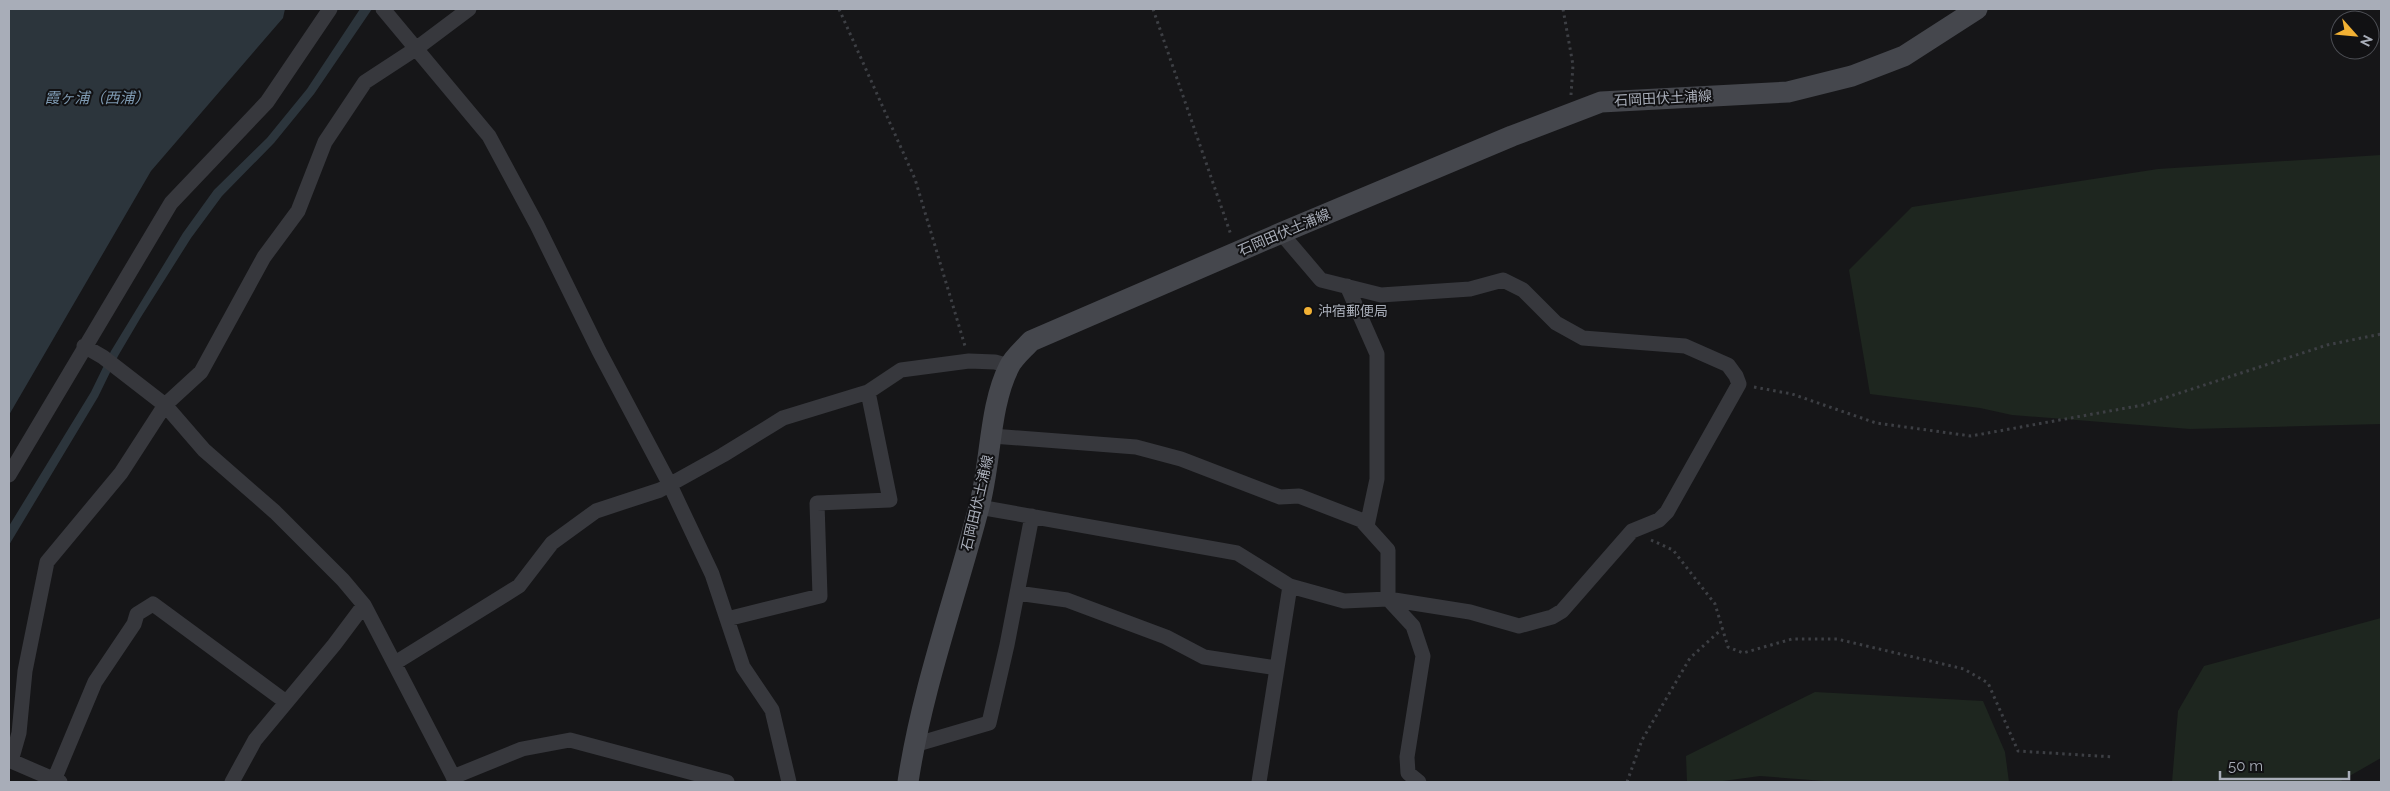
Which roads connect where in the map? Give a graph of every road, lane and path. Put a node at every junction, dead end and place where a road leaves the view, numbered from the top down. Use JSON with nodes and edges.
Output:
{"nodes":[{"id":1,"x":330,"y":9,"type":"edge"},
{"id":2,"x":383,"y":9,"type":"edge"},
{"id":3,"x":469,"y":9,"type":"edge"},
{"id":4,"x":839,"y":9,"type":"edge"},
{"id":5,"x":1153,"y":9,"type":"edge"},
{"id":6,"x":1563,"y":9,"type":"edge"},
{"id":7,"x":1977,"y":9,"type":"edge"},
{"id":8,"x":417,"y":48,"type":"junction"},
{"id":9,"x":1569,"y":114,"type":"junction"},
{"id":10,"x":1281,"y":233,"type":"junction"},
{"id":11,"x":1237,"y":252,"type":"junction"},
{"id":12,"x":1347,"y":286,"type":"junction"},
{"id":13,"x":2381,"y":334,"type":"edge"},
{"id":14,"x":84,"y":346,"type":"junction"},
{"id":15,"x":969,"y":361,"type":"junction"},
{"id":16,"x":1009,"y":366,"type":"junction"},
{"id":17,"x":1739,"y":384,"type":"junction"},
{"id":18,"x":868,"y":392,"type":"junction"},
{"id":19,"x":166,"y":405,"type":"junction"},
{"id":20,"x":992,"y":436,"type":"junction"},
{"id":21,"x":9,"y":475,"type":"edge"},
{"id":22,"x":669,"y":483,"type":"junction"},
{"id":23,"x":979,"y":507,"type":"junction"},
{"id":24,"x":1032,"y":516,"type":"junction"},
{"id":25,"x":1367,"y":526,"type":"junction"},
{"id":26,"x":1632,"y":532,"type":"junction"},
{"id":27,"x":1290,"y":586,"type":"junction"},
{"id":28,"x":1017,"y":593,"type":"junction"},
{"id":29,"x":1388,"y":599,"type":"junction"},
{"id":30,"x":364,"y":605,"type":"junction"},
{"id":31,"x":727,"y":619,"type":"junction"},
{"id":32,"x":1723,"y":628,"type":"junction"},
{"id":33,"x":395,"y":663,"type":"junction"},
{"id":34,"x":1277,"y":668,"type":"junction"},
{"id":35,"x":286,"y":702,"type":"junction"},
{"id":36,"x":914,"y":745,"type":"junction"},
{"id":37,"x":2114,"y":757,"type":"dead end"},
{"id":38,"x":10,"y":761,"type":"edge"},
{"id":39,"x":31,"y":777,"type":"edge"},
{"id":40,"x":454,"y":780,"type":"edge"},
{"id":41,"x":57,"y":781,"type":"edge"},
{"id":42,"x":232,"y":782,"type":"edge"},
{"id":43,"x":727,"y":782,"type":"edge"},
{"id":44,"x":789,"y":782,"type":"edge"},
{"id":45,"x":908,"y":782,"type":"edge"},
{"id":46,"x":1259,"y":782,"type":"edge"},
{"id":47,"x":1419,"y":782,"type":"edge"},
{"id":48,"x":1627,"y":782,"type":"edge"}],
"edges":[{"from":1,"to":14,"type":"street"},
{"from":2,"to":8,"type":"street"},
{"from":3,"to":8,"type":"street"},
{"from":4,"to":15,"type":"path"},
{"from":5,"to":11,"type":"path"},
{"from":6,"to":9,"type":"path"},
{"from":7,"to":9,"type":"main road","name":"石岡田伏土浦線"},
{"from":8,"to":19,"type":"street"},
{"from":8,"to":22,"type":"street"},
{"from":9,"to":10,"type":"main road","name":"石岡田伏土浦線"},
{"from":10,"to":11,"type":"main road","name":"石岡田伏土浦線"},
{"from":10,"to":12,"type":"street"},
{"from":11,"to":16,"type":"main road","name":"石岡田伏土浦線"},
{"from":12,"to":17,"type":"street"},
{"from":12,"to":25,"type":"street"},
{"from":13,"to":17,"type":"path"},
{"from":14,"to":19,"type":"street"},
{"from":14,"to":21,"type":"street"},
{"from":15,"to":16,"type":"street"},
{"from":15,"to":18,"type":"street"},
{"from":16,"to":20,"type":"main road","name":"石岡田伏土浦線"},
{"from":17,"to":26,"type":"street"},
{"from":18,"to":22,"type":"street"},
{"from":18,"to":31,"type":"street"},
{"from":19,"to":30,"type":"street"},
{"from":19,"to":38,"type":"street"},
{"from":20,"to":23,"type":"main road","name":"石岡田伏土浦線"},
{"from":20,"to":25,"type":"street"},
{"from":22,"to":31,"type":"street"},
{"from":22,"to":33,"type":"street"},
{"from":23,"to":24,"type":"street"},
{"from":23,"to":36,"type":"main road","name":"石岡田伏土浦線"},
{"from":24,"to":27,"type":"street"},
{"from":24,"to":28,"type":"street"},
{"from":25,"to":29,"type":"street"},
{"from":26,"to":29,"type":"street"},
{"from":26,"to":32,"type":"path"},
{"from":27,"to":29,"type":"street"},
{"from":27,"to":34,"type":"street"},
{"from":28,"to":34,"type":"street"},
{"from":28,"to":36,"type":"street"},
{"from":29,"to":47,"type":"street"},
{"from":30,"to":33,"type":"street"},
{"from":30,"to":35,"type":"street"},
{"from":31,"to":44,"type":"street"},
{"from":32,"to":37,"type":"path"},
{"from":32,"to":48,"type":"path"},
{"from":33,"to":40,"type":"street"},
{"from":34,"to":46,"type":"street"},
{"from":35,"to":41,"type":"street"},
{"from":35,"to":42,"type":"street"},
{"from":36,"to":45,"type":"main road","name":"石岡田伏土浦線"},
{"from":38,"to":39,"type":"street"},
{"from":39,"to":41,"type":"street"},
{"from":40,"to":43,"type":"street"}]}
